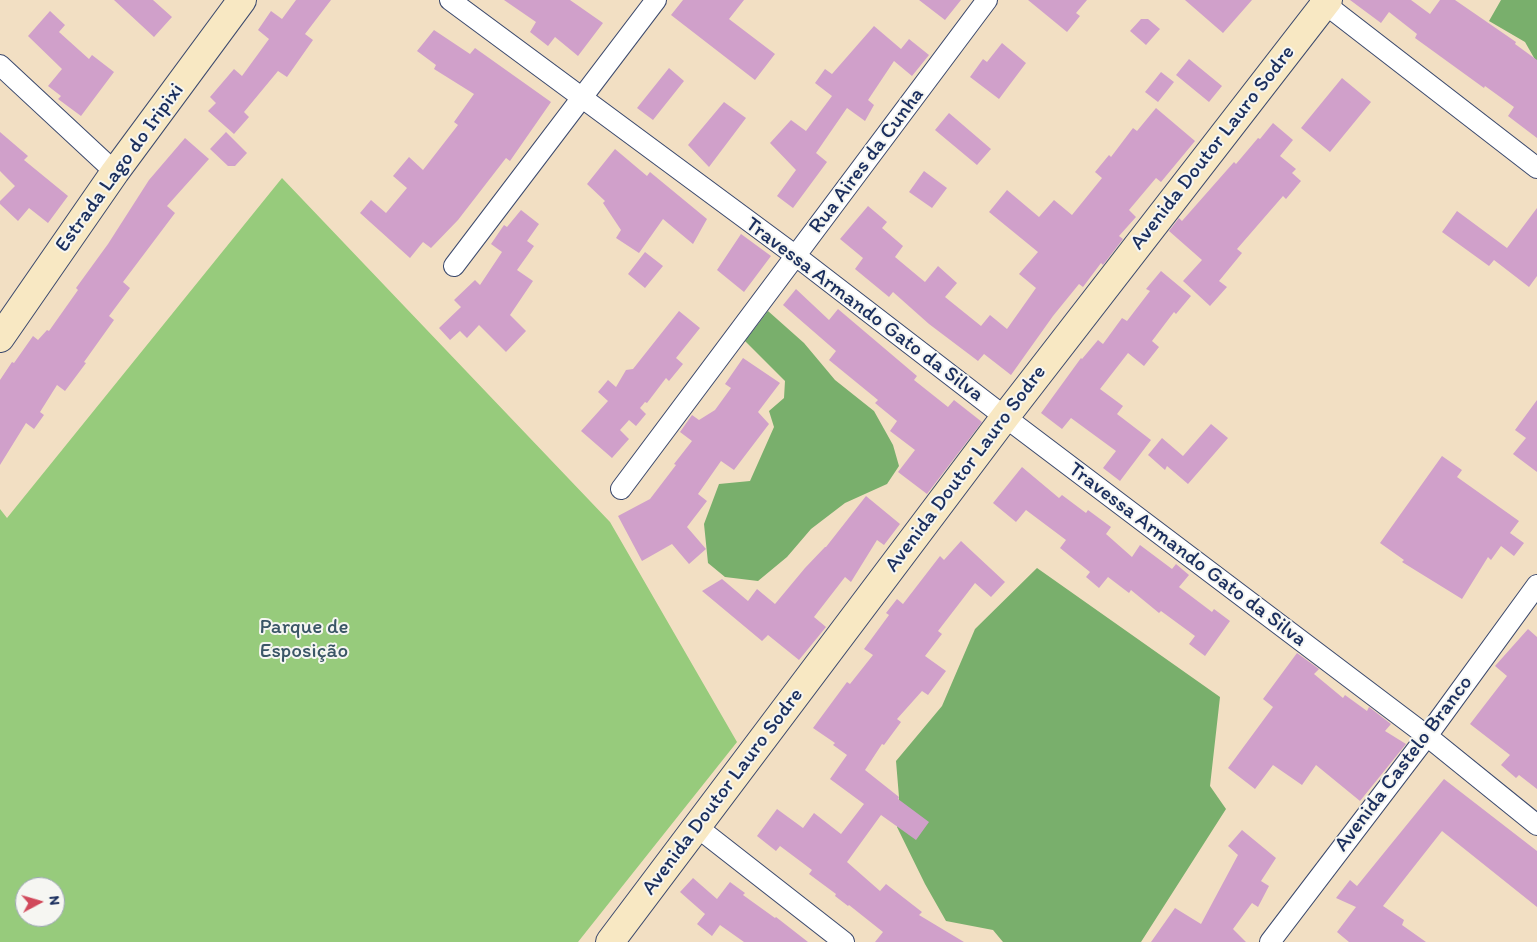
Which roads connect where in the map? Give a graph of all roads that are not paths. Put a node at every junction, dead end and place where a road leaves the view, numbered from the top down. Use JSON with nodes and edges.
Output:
{"nodes":[{"id":1,"x":242,"y":0,"type":"edge"},
{"id":2,"x":450,"y":0,"type":"edge"},
{"id":3,"x":656,"y":0,"type":"edge"},
{"id":4,"x":987,"y":0,"type":"edge"},
{"id":5,"x":1324,"y":1,"type":"edge"},
{"id":6,"x":0,"y":65,"type":"edge"},
{"id":7,"x":582,"y":97,"type":"junction"},
{"id":8,"x":1537,"y":168,"type":"edge"},
{"id":9,"x":115,"y":172,"type":"junction"},
{"id":10,"x":796,"y":256,"type":"junction"},
{"id":11,"x":454,"y":266,"type":"dead end"},
{"id":12,"x":0,"y":338,"type":"edge"},
{"id":13,"x":1005,"y":417,"type":"junction"},
{"id":14,"x":621,"y":490,"type":"dead end"},
{"id":15,"x":1537,"y":585,"type":"edge"},
{"id":16,"x":1427,"y":736,"type":"junction"},
{"id":17,"x":1537,"y":825,"type":"edge"},
{"id":18,"x":697,"y":827,"type":"junction"},
{"id":19,"x":610,"y":942,"type":"edge"},
{"id":20,"x":844,"y":942,"type":"edge"},
{"id":21,"x":1270,"y":942,"type":"edge"}],
"edges":[{"from":1,"to":9,"type":"street","name":"Estrada Lago do Iripixi"},
{"from":2,"to":7,"type":"street","name":"Travessa Armando Gato da Silva"},
{"from":3,"to":7,"type":"street"},
{"from":4,"to":10,"type":"street","name":"Rua Aires da Cunha"},
{"from":5,"to":8,"type":"street"},
{"from":5,"to":13,"type":"street","name":"Avenida Doutor Lauro Sodre"},
{"from":6,"to":9,"type":"street"},
{"from":7,"to":10,"type":"street","name":"Travessa Armando Gato da Silva"},
{"from":7,"to":11,"type":"street"},
{"from":9,"to":12,"type":"street","name":"Estrada Lago do Iripixi"},
{"from":10,"to":13,"type":"street","name":"Travessa Armando Gato da Silva"},
{"from":10,"to":14,"type":"street","name":"Rua Aires da Cunha"},
{"from":13,"to":16,"type":"street","name":"Travessa Armando Gato da Silva"},
{"from":13,"to":18,"type":"street","name":"Avenida Doutor Lauro Sodre"},
{"from":15,"to":16,"type":"street","name":"Avenida Castelo Branco"},
{"from":16,"to":17,"type":"street","name":"Travessa Armando Gato da Silva"},
{"from":16,"to":21,"type":"street","name":"Avenida Castelo Branco"},
{"from":18,"to":19,"type":"street","name":"Avenida Doutor Lauro Sodre"},
{"from":18,"to":20,"type":"street"}]}
